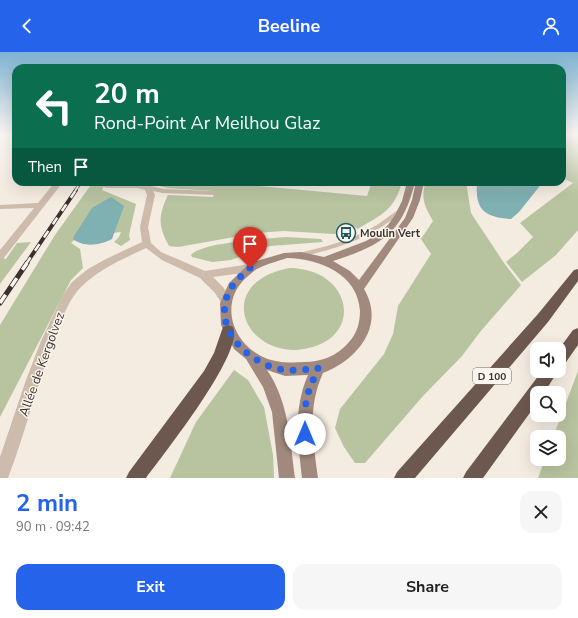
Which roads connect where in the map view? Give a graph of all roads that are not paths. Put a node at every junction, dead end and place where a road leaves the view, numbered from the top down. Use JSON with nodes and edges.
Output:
{"nodes":[{"id":1,"x":56,"y":186,"type":"edge"},
{"id":2,"x":106,"y":186,"type":"dead end"},
{"id":3,"x":131,"y":186,"type":"edge"},
{"id":4,"x":146,"y":186,"type":"edge"},
{"id":5,"x":149,"y":186,"type":"edge"},
{"id":6,"x":410,"y":186,"type":"edge"},
{"id":7,"x":419,"y":186,"type":"edge"},
{"id":8,"x":214,"y":193,"type":"dead end"},
{"id":9,"x":40,"y":206,"type":"junction"},
{"id":10,"x":405,"y":206,"type":"junction"},
{"id":11,"x":0,"y":207,"type":"edge"},
{"id":12,"x":147,"y":244,"type":"junction"},
{"id":13,"x":301,"y":255,"type":"junction"},
{"id":14,"x":0,"y":257,"type":"edge"},
{"id":15,"x":324,"y":260,"type":"junction"},
{"id":16,"x":250,"y":268,"type":"junction"},
{"id":17,"x":578,"y":273,"type":"edge"},
{"id":18,"x":204,"y":275,"type":"junction"},
{"id":19,"x":359,"y":288,"type":"junction"},
{"id":20,"x":226,"y":301,"type":"junction"},
{"id":21,"x":228,"y":331,"type":"junction"},
{"id":22,"x":578,"y":334,"type":"edge"},
{"id":23,"x":566,"y":350,"type":"edge"},
{"id":24,"x":252,"y":358,"type":"junction"},
{"id":25,"x":318,"y":368,"type":"junction"},
{"id":26,"x":546,"y":378,"type":"edge"},
{"id":27,"x":0,"y":478,"type":"edge"},
{"id":28,"x":135,"y":478,"type":"edge"},
{"id":29,"x":288,"y":478,"type":"edge"},
{"id":30,"x":310,"y":478,"type":"edge"},
{"id":31,"x":403,"y":478,"type":"edge"},
{"id":32,"x":472,"y":478,"type":"edge"}],
"edges":[{"from":1,"to":9,"type":"street"},
{"from":2,"to":3,"type":"street"},
{"from":4,"to":12,"type":"street"},
{"from":5,"to":8,"type":"street"},
{"from":6,"to":10,"type":"main road"},
{"from":7,"to":19,"type":"main road"},
{"from":9,"to":11,"type":"street"},
{"from":9,"to":14,"type":"street"},
{"from":10,"to":13,"type":"lane"},
{"from":10,"to":15,"type":"main road"},
{"from":12,"to":18,"type":"street"},
{"from":12,"to":27,"type":"street","name":"Allée de Kergolvez"},
{"from":13,"to":15,"type":"main road"},
{"from":13,"to":16,"type":"main road"},
{"from":15,"to":19,"type":"main road"},
{"from":16,"to":18,"type":"street"},
{"from":16,"to":20,"type":"main road"},
{"from":17,"to":31,"type":"highway","number":"D 100"},
{"from":18,"to":20,"type":"street"},
{"from":19,"to":25,"type":"main road"},
{"from":20,"to":21,"type":"main road"},
{"from":21,"to":24,"type":"main road"},
{"from":21,"to":28,"type":"highway"},
{"from":22,"to":23,"type":"highway"},
{"from":24,"to":25,"type":"main road"},
{"from":24,"to":29,"type":"main road"},
{"from":25,"to":30,"type":"main road"},
{"from":26,"to":32,"type":"highway"}]}
